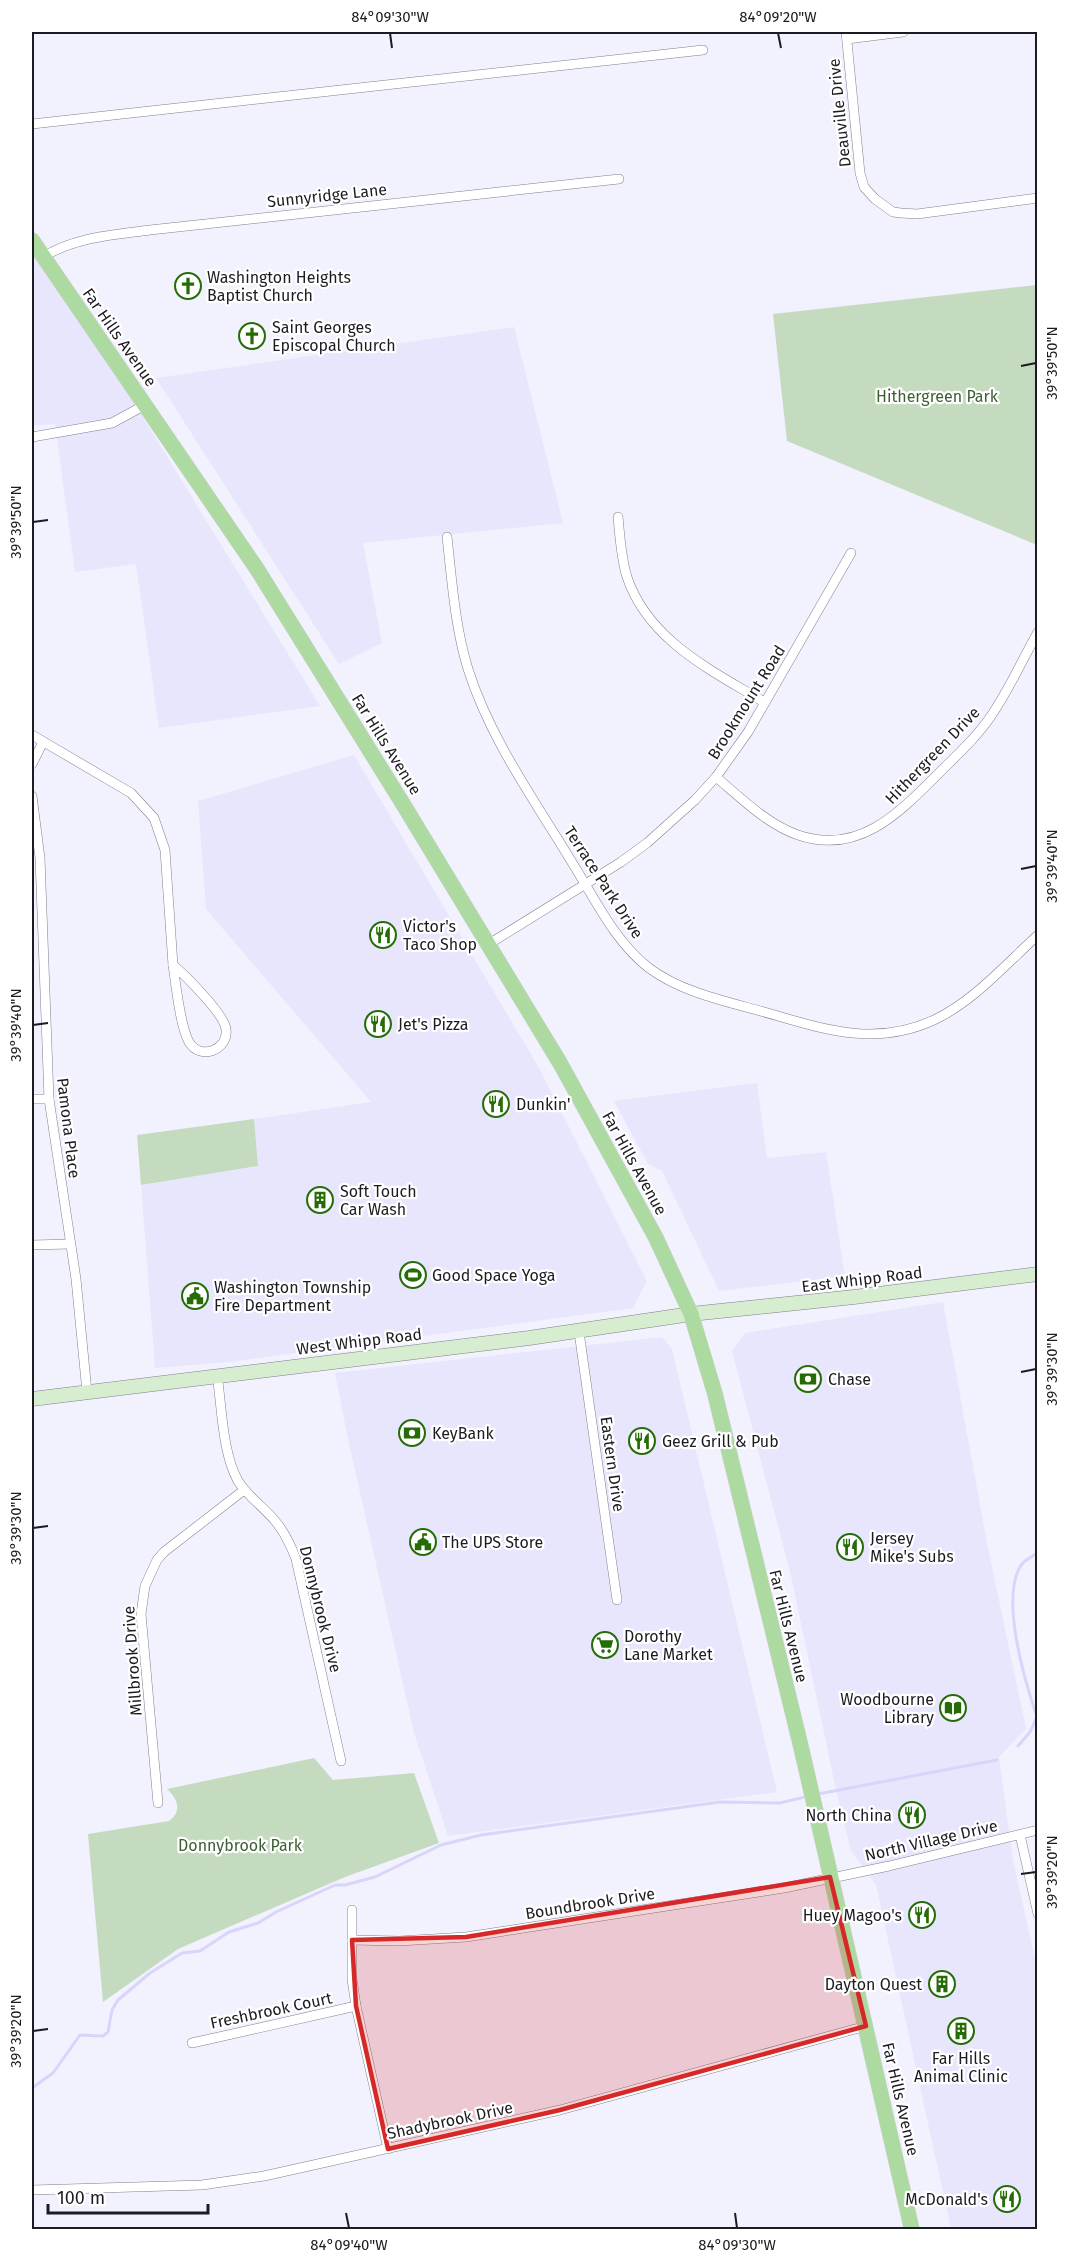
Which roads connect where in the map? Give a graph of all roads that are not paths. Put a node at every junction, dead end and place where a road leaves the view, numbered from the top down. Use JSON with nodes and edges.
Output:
{"nodes":[{"id":1,"x":903,"y":32,"type":"edge"},
{"id":2,"x":846,"y":35,"type":"edge"},
{"id":3,"x":703,"y":50,"type":"dead end"},
{"id":4,"x":32,"y":124,"type":"edge"},
{"id":5,"x":619,"y":179,"type":"dead end"},
{"id":6,"x":1038,"y":198,"type":"edge"},
{"id":7,"x":32,"y":240,"type":"edge"},
{"id":8,"x":43,"y":257,"type":"junction"},
{"id":9,"x":145,"y":405,"type":"junction"},
{"id":10,"x":32,"y":437,"type":"edge"},
{"id":11,"x":618,"y":517,"type":"dead end"},
{"id":12,"x":447,"y":537,"type":"dead end"},
{"id":13,"x":851,"y":553,"type":"dead end"},
{"id":14,"x":1038,"y":632,"type":"edge"},
{"id":15,"x":764,"y":702,"type":"junction"},
{"id":16,"x":32,"y":735,"type":"edge"},
{"id":17,"x":43,"y":742,"type":"junction"},
{"id":18,"x":32,"y":764,"type":"edge"},
{"id":19,"x":716,"y":777,"type":"junction"},
{"id":20,"x":32,"y":796,"type":"edge"},
{"id":21,"x":33,"y":808,"type":"edge"},
{"id":22,"x":586,"y":884,"type":"junction"},
{"id":23,"x":1036,"y":940,"type":"edge"},
{"id":24,"x":489,"y":944,"type":"junction"},
{"id":25,"x":43,"y":954,"type":"junction"},
{"id":26,"x":32,"y":955,"type":"edge"},
{"id":27,"x":173,"y":965,"type":"junction"},
{"id":28,"x":32,"y":1099,"type":"edge"},
{"id":29,"x":49,"y":1099,"type":"junction"},
{"id":30,"x":32,"y":1245,"type":"edge"},
{"id":31,"x":70,"y":1245,"type":"junction"},
{"id":32,"x":1038,"y":1274,"type":"edge"},
{"id":33,"x":691,"y":1314,"type":"junction"},
{"id":34,"x":579,"y":1332,"type":"junction"},
{"id":35,"x":217,"y":1375,"type":"junction"},
{"id":36,"x":87,"y":1392,"type":"junction"},
{"id":37,"x":32,"y":1399,"type":"edge"},
{"id":38,"x":244,"y":1490,"type":"junction"},
{"id":39,"x":617,"y":1600,"type":"dead end"},
{"id":40,"x":341,"y":1761,"type":"dead end"},
{"id":41,"x":158,"y":1803,"type":"dead end"},
{"id":42,"x":1038,"y":1830,"type":"edge"},
{"id":43,"x":1020,"y":1835,"type":"junction"},
{"id":44,"x":830,"y":1878,"type":"junction"},
{"id":45,"x":352,"y":1910,"type":"dead end"},
{"id":46,"x":1038,"y":1914,"type":"edge"},
{"id":47,"x":352,"y":1940,"type":"junction"},
{"id":48,"x":356,"y":2006,"type":"junction"},
{"id":49,"x":866,"y":2026,"type":"junction"},
{"id":50,"x":192,"y":2043,"type":"dead end"},
{"id":51,"x":388,"y":2149,"type":"junction"},
{"id":52,"x":32,"y":2190,"type":"edge"},
{"id":53,"x":912,"y":2229,"type":"edge"}],
"edges":[{"from":1,"to":2,"type":"street"},
{"from":2,"to":6,"type":"street","name":"Deauville Drive"},
{"from":3,"to":4,"type":"street"},
{"from":5,"to":8,"type":"street","name":"Sunnyridge Lane"},
{"from":7,"to":8,"type":"main road","name":"Far Hills Avenue"},
{"from":8,"to":9,"type":"main road","name":"Far Hills Avenue"},
{"from":9,"to":10,"type":"street"},
{"from":9,"to":24,"type":"main road","name":"Far Hills Avenue"},
{"from":11,"to":15,"type":"street"},
{"from":12,"to":22,"type":"street","name":"Terrace Park Drive"},
{"from":13,"to":15,"type":"street","name":"Brookmount Road"},
{"from":14,"to":19,"type":"street","name":"Hithergreen Drive"},
{"from":15,"to":19,"type":"street","name":"Brookmount Road"},
{"from":16,"to":17,"type":"street"},
{"from":17,"to":18,"type":"street"},
{"from":17,"to":27,"type":"street"},
{"from":19,"to":22,"type":"street","name":"Brookmount Road"},
{"from":20,"to":21,"type":"street","name":"Pamona Place"},
{"from":21,"to":25,"type":"street","name":"Pamona Place"},
{"from":22,"to":23,"type":"street","name":"Terrace Park Drive"},
{"from":22,"to":24,"type":"street","name":"Brookmount Road"},
{"from":24,"to":33,"type":"main road","name":"Far Hills Avenue"},
{"from":25,"to":26,"type":"street"},
{"from":25,"to":29,"type":"street","name":"Pamona Place"},
{"from":27,"to":27,"type":"street"},
{"from":28,"to":29,"type":"street"},
{"from":29,"to":31,"type":"street","name":"Pamona Place"},
{"from":30,"to":31,"type":"street"},
{"from":31,"to":36,"type":"street","name":"Pamona Place"},
{"from":32,"to":33,"type":"street","name":"East Whipp Road"},
{"from":33,"to":34,"type":"street","name":"West Whipp Road"},
{"from":33,"to":44,"type":"main road","name":"Far Hills Avenue"},
{"from":34,"to":35,"type":"street","name":"West Whipp Road"},
{"from":34,"to":39,"type":"street","name":"Eastern Drive"},
{"from":35,"to":36,"type":"street","name":"West Whipp Road"},
{"from":35,"to":38,"type":"street","name":"Donnybrook Drive"},
{"from":36,"to":37,"type":"street","name":"West Whipp Road"},
{"from":38,"to":40,"type":"street","name":"Donnybrook Drive"},
{"from":38,"to":41,"type":"street","name":"Millbrook Drive"},
{"from":42,"to":43,"type":"street","name":"North Village Drive"},
{"from":43,"to":44,"type":"street","name":"North Village Drive"},
{"from":43,"to":46,"type":"street"},
{"from":44,"to":47,"type":"street","name":"Boundbrook Drive"},
{"from":44,"to":49,"type":"main road","name":"Far Hills Avenue"},
{"from":45,"to":47,"type":"street"},
{"from":47,"to":48,"type":"street"},
{"from":48,"to":50,"type":"street","name":"Freshbrook Court"},
{"from":48,"to":51,"type":"street"},
{"from":49,"to":51,"type":"street","name":"Shadybrook Drive"},
{"from":49,"to":53,"type":"main road","name":"Far Hills Avenue"},
{"from":51,"to":52,"type":"street","name":"Shadybrook Drive"}]}
